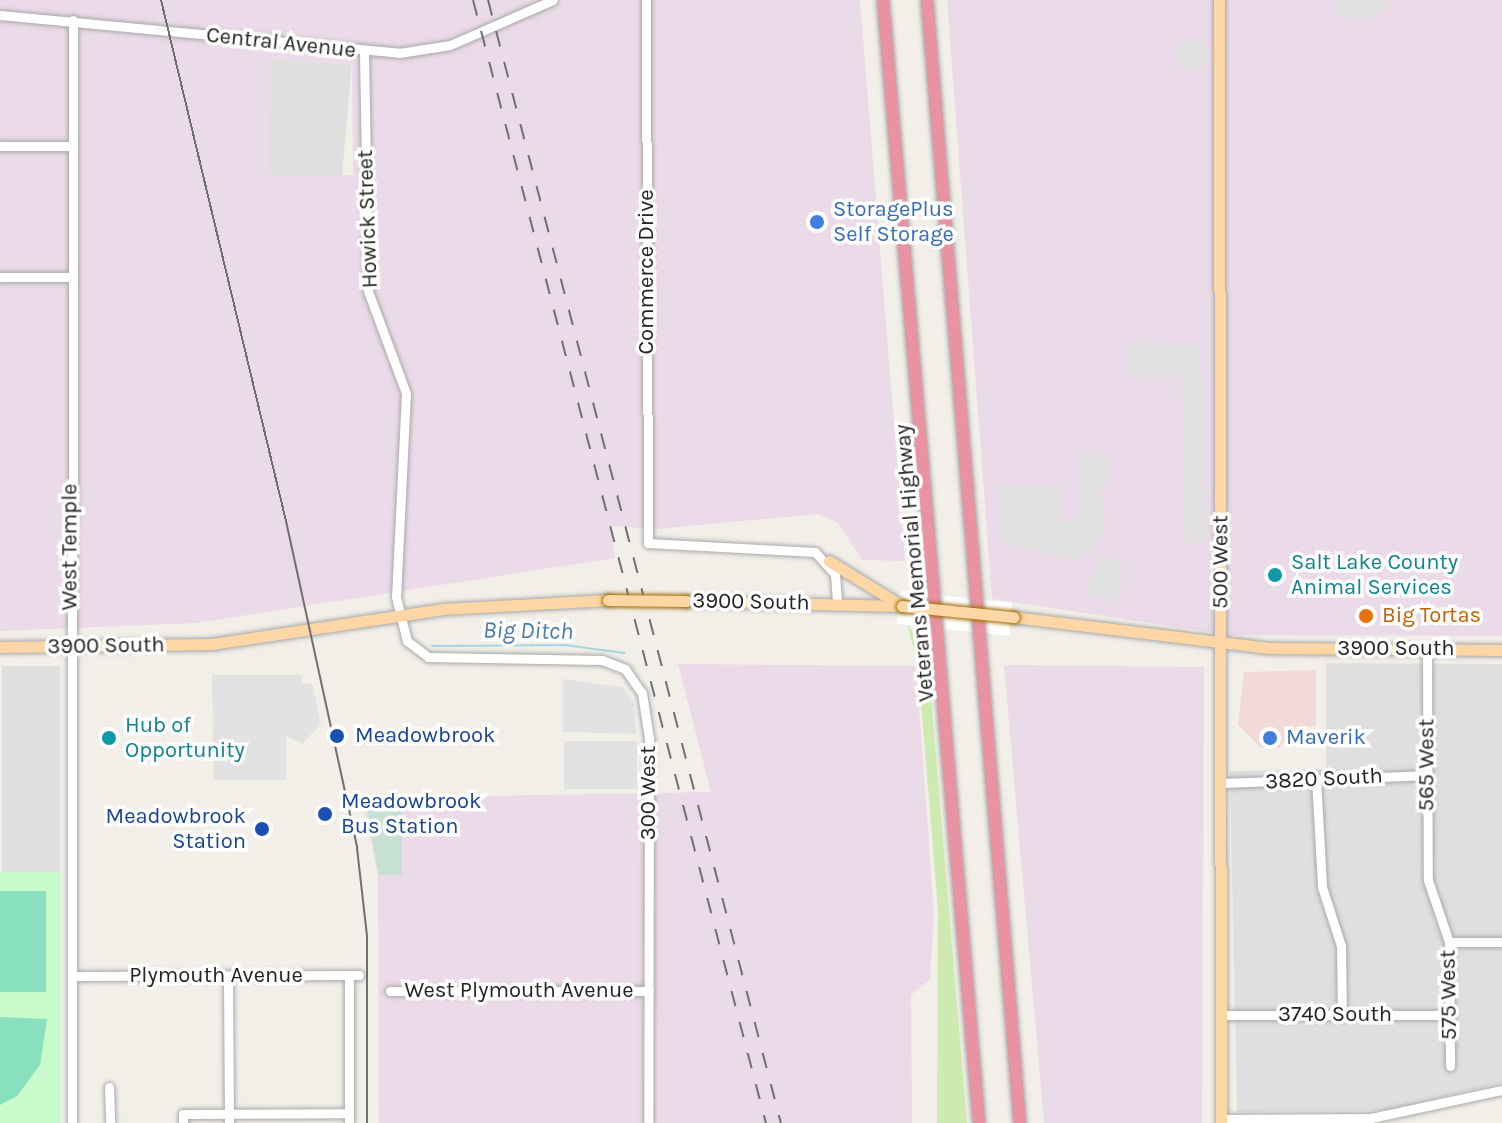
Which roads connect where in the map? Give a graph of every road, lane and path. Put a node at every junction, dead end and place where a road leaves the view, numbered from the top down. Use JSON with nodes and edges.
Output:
{"nodes":[{"id":1,"x":553,"y":0,"type":"edge"},
{"id":2,"x":646,"y":0,"type":"edge"},
{"id":3,"x":883,"y":0,"type":"edge"},
{"id":4,"x":927,"y":0,"type":"edge"},
{"id":5,"x":1219,"y":0,"type":"edge"},
{"id":6,"x":0,"y":15,"type":"edge"},
{"id":7,"x":73,"y":20,"type":"junction"},
{"id":8,"x":364,"y":52,"type":"junction"},
{"id":9,"x":0,"y":146,"type":"edge"},
{"id":10,"x":70,"y":146,"type":"junction"},
{"id":11,"x":0,"y":277,"type":"edge"},
{"id":12,"x":69,"y":277,"type":"junction"},
{"id":13,"x":829,"y":561,"type":"junction"},
{"id":14,"x":837,"y":604,"type":"junction"},
{"id":15,"x":902,"y":606,"type":"junction"},
{"id":16,"x":402,"y":616,"type":"junction"},
{"id":17,"x":1222,"y":645,"type":"junction"},
{"id":18,"x":0,"y":647,"type":"edge"},
{"id":19,"x":71,"y":647,"type":"junction"},
{"id":20,"x":1427,"y":649,"type":"junction"},
{"id":21,"x":1502,"y":650,"type":"edge"},
{"id":22,"x":428,"y":657,"type":"joint"},
{"id":23,"x":1427,"y":775,"type":"junction"},
{"id":24,"x":1316,"y":778,"type":"junction"},
{"id":25,"x":1221,"y":783,"type":"junction"},
{"id":26,"x":1428,"y":880,"type":"joint"},
{"id":27,"x":1449,"y":942,"type":"junction"},
{"id":28,"x":1502,"y":942,"type":"edge"},
{"id":29,"x":73,"y":976,"type":"junction"},
{"id":30,"x":228,"y":976,"type":"junction"},
{"id":31,"x":390,"y":991,"type":"dead end"},
{"id":32,"x":649,"y":991,"type":"junction"},
{"id":33,"x":1221,"y":1015,"type":"junction"},
{"id":34,"x":1342,"y":1015,"type":"junction"},
{"id":35,"x":1450,"y":1015,"type":"junction"},
{"id":36,"x":1450,"y":1066,"type":"dead end"},
{"id":37,"x":109,"y":1087,"type":"dead end"},
{"id":38,"x":1502,"y":1090,"type":"edge"},
{"id":39,"x":229,"y":1118,"type":"edge"},
{"id":40,"x":349,"y":1118,"type":"edge"},
{"id":41,"x":183,"y":1119,"type":"edge"},
{"id":42,"x":1221,"y":1121,"type":"edge"},
{"id":43,"x":72,"y":1123,"type":"edge"},
{"id":44,"x":110,"y":1123,"type":"edge"},
{"id":45,"x":648,"y":1123,"type":"edge"},
{"id":46,"x":979,"y":1123,"type":"edge"},
{"id":47,"x":1020,"y":1123,"type":"edge"}],
"edges":[{"from":1,"to":8,"type":"street","name":"Central Avenue"},
{"from":2,"to":13,"type":"street","name":"Commerce Drive"},
{"from":3,"to":46,"type":"highway","name":"Veterans Memorial Highway"},
{"from":4,"to":47,"type":"highway"},
{"from":5,"to":17,"type":"main road","name":"500 West"},
{"from":6,"to":7,"type":"street","name":"Central Avenue"},
{"from":7,"to":8,"type":"street","name":"Central Avenue"},
{"from":7,"to":10,"type":"street","name":"West Temple"},
{"from":8,"to":16,"type":"street","name":"Howick Street"},
{"from":9,"to":10,"type":"street"},
{"from":10,"to":12,"type":"street","name":"West Temple"},
{"from":11,"to":12,"type":"street"},
{"from":12,"to":19,"type":"street","name":"West Temple"},
{"from":13,"to":14,"type":"street"},
{"from":13,"to":15,"type":"main road"},
{"from":14,"to":15,"type":"main road","name":"3900 South"},
{"from":14,"to":16,"type":"main road","name":"3900 South","bridge":true},
{"from":15,"to":17,"type":"main road","name":"3900 South","bridge":true},
{"from":16,"to":19,"type":"main road","name":"3900 South"},
{"from":16,"to":22,"type":"street","name":"Howick Street"},
{"from":17,"to":20,"type":"main road","name":"3900 South"},
{"from":17,"to":25,"type":"main road","name":"500 West"},
{"from":18,"to":19,"type":"main road","name":"3900 South"},
{"from":19,"to":29,"type":"street","name":"West Temple"},
{"from":20,"to":21,"type":"main road","name":"3900 South"},
{"from":20,"to":23,"type":"street","name":"565 West"},
{"from":22,"to":32,"type":"street","name":"300 West"},
{"from":23,"to":24,"type":"street","name":"3820 South"},
{"from":23,"to":26,"type":"street","name":"565 West"},
{"from":24,"to":25,"type":"street","name":"3820 South"},
{"from":24,"to":34,"type":"street"},
{"from":25,"to":33,"type":"main road","name":"500 West"},
{"from":26,"to":27,"type":"street","name":"575 West"},
{"from":27,"to":28,"type":"street"},
{"from":27,"to":35,"type":"street","name":"575 West"},
{"from":29,"to":30,"type":"street","name":"Plymouth Avenue"},
{"from":29,"to":43,"type":"street","name":"West Temple"},
{"from":30,"to":39,"type":"street"},
{"from":30,"to":40,"type":"street","name":"Plymouth Avenue"},
{"from":31,"to":32,"type":"street","name":"West Plymouth Avenue"},
{"from":32,"to":45,"type":"street","name":"300 West"},
{"from":33,"to":34,"type":"street","name":"3740 South"},
{"from":33,"to":42,"type":"main road","name":"500 West"},
{"from":34,"to":35,"type":"street","name":"3740 South"},
{"from":35,"to":36,"type":"street","name":"575 West"},
{"from":37,"to":44,"type":"street"},
{"from":38,"to":42,"type":"street"},
{"from":39,"to":40,"type":"street"},
{"from":39,"to":41,"type":"street"}]}
